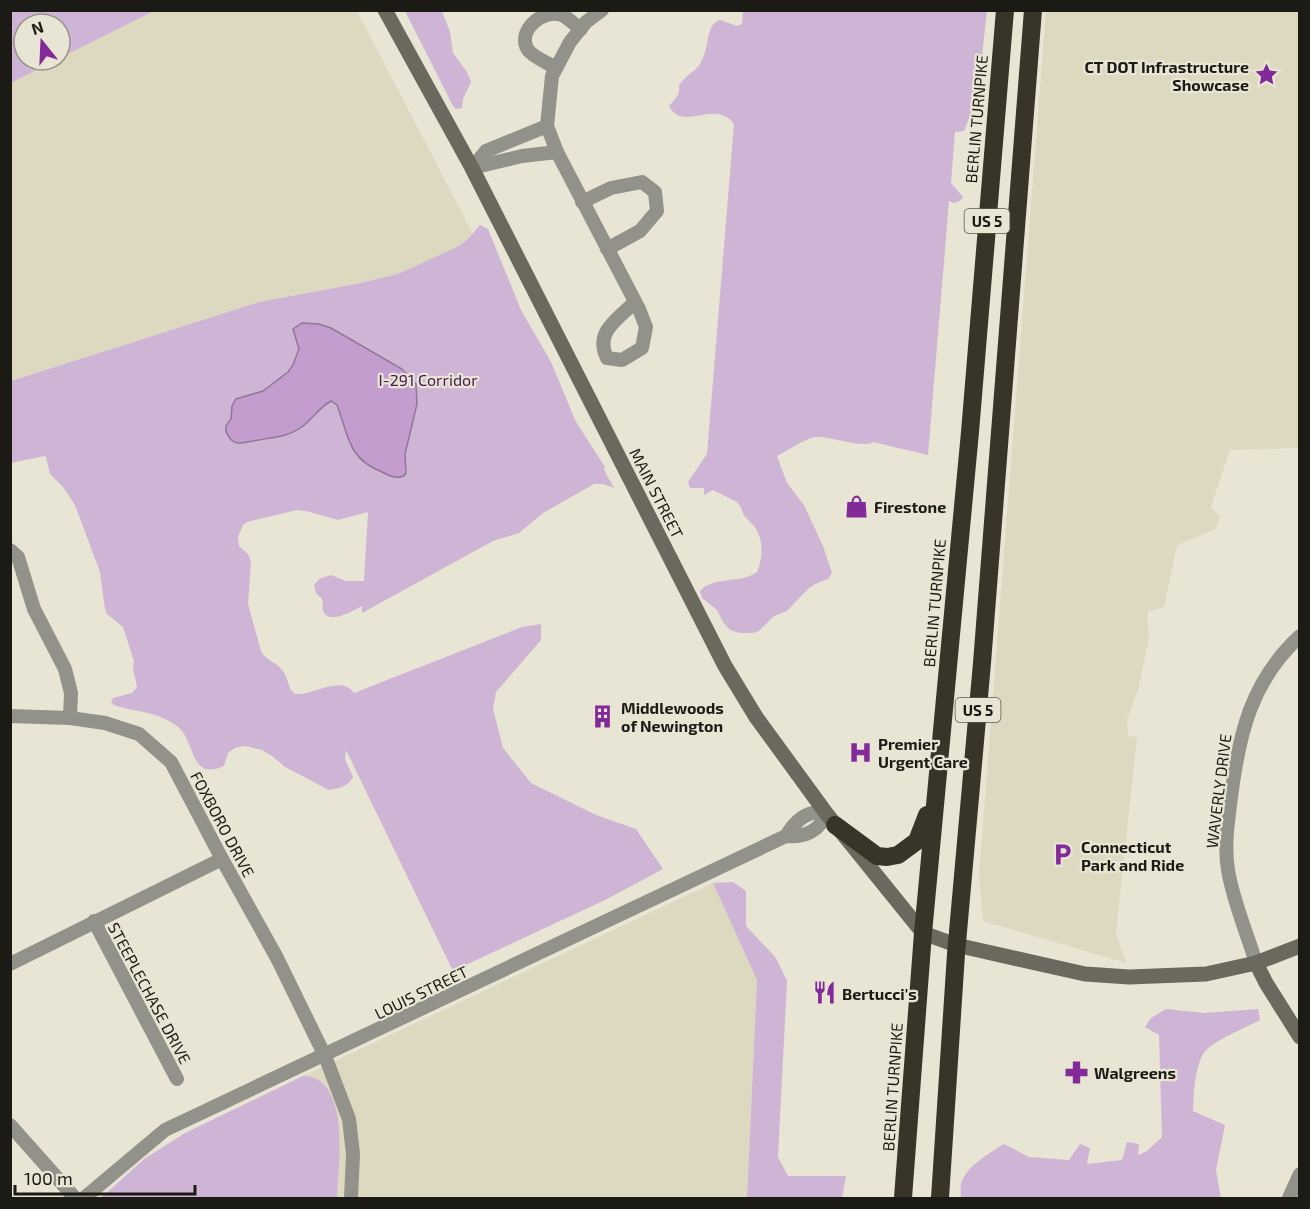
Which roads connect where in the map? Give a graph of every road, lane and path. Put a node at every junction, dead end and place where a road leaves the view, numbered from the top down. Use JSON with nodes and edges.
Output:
{"nodes":[{"id":1,"x":386,"y":10,"type":"edge"},
{"id":2,"x":602,"y":10,"type":"edge"},
{"id":3,"x":1005,"y":10,"type":"edge"},
{"id":4,"x":1033,"y":10,"type":"edge"},
{"id":5,"x":581,"y":29,"type":"junction"},
{"id":6,"x":556,"y":68,"type":"junction"},
{"id":7,"x":547,"y":126,"type":"junction"},
{"id":8,"x":557,"y":152,"type":"junction"},
{"id":9,"x":472,"y":168,"type":"junction"},
{"id":10,"x":582,"y":202,"type":"junction"},
{"id":11,"x":607,"y":249,"type":"junction"},
{"id":12,"x":635,"y":302,"type":"dead end"},
{"id":13,"x":1002,"y":403,"type":"junction"},
{"id":14,"x":970,"y":432,"type":"junction"},
{"id":15,"x":10,"y":550,"type":"edge"},
{"id":16,"x":1299,"y":636,"type":"edge"},
{"id":17,"x":10,"y":716,"type":"edge"},
{"id":18,"x":70,"y":718,"type":"junction"},
{"id":19,"x":936,"y":788,"type":"junction"},
{"id":20,"x":830,"y":819,"type":"junction"},
{"id":21,"x":222,"y":859,"type":"junction"},
{"id":22,"x":94,"y":921,"type":"junction"},
{"id":23,"x":923,"y":933,"type":"junction"},
{"id":24,"x":956,"y":945,"type":"junction"},
{"id":25,"x":1299,"y":946,"type":"edge"},
{"id":26,"x":1257,"y":963,"type":"junction"},
{"id":27,"x":10,"y":964,"type":"edge"},
{"id":28,"x":1299,"y":1037,"type":"edge"},
{"id":29,"x":326,"y":1056,"type":"junction"},
{"id":30,"x":177,"y":1079,"type":"dead end"},
{"id":31,"x":10,"y":1125,"type":"edge"},
{"id":32,"x":1299,"y":1174,"type":"edge"},
{"id":33,"x":75,"y":1198,"type":"edge"},
{"id":34,"x":84,"y":1198,"type":"edge"},
{"id":35,"x":351,"y":1198,"type":"edge"},
{"id":36,"x":903,"y":1198,"type":"edge"},
{"id":37,"x":940,"y":1198,"type":"edge"},
{"id":38,"x":1289,"y":1198,"type":"edge"}],
"edges":[{"from":1,"to":9,"type":"main road","name":"MAIN STREET"},
{"from":2,"to":5,"type":"street"},
{"from":3,"to":14,"type":"highway","name":"BERLIN TURNPIKE","number":"US 5"},
{"from":4,"to":13,"type":"highway","number":"US 5"},
{"from":5,"to":6,"type":"street"},
{"from":5,"to":6,"type":"street"},
{"from":6,"to":7,"type":"street"},
{"from":7,"to":8,"type":"street"},
{"from":7,"to":9,"type":"street"},
{"from":8,"to":9,"type":"street"},
{"from":8,"to":10,"type":"street"},
{"from":9,"to":20,"type":"main road","name":"MAIN STREET"},
{"from":10,"to":11,"type":"street"},
{"from":10,"to":11,"type":"street"},
{"from":11,"to":12,"type":"street"},
{"from":13,"to":14,"type":"highway"},
{"from":13,"to":24,"type":"highway","number":"US 5"},
{"from":14,"to":19,"type":"highway","name":"BERLIN TURNPIKE","number":"US 5"},
{"from":15,"to":18,"type":"street"},
{"from":16,"to":26,"type":"street","name":"WAVERLY DRIVE"},
{"from":17,"to":18,"type":"street","name":"FOXBORO DRIVE"},
{"from":18,"to":21,"type":"street","name":"FOXBORO DRIVE"},
{"from":19,"to":20,"type":"highway"},
{"from":19,"to":23,"type":"highway","name":"BERLIN TURNPIKE","number":"US 5"},
{"from":20,"to":23,"type":"main road","name":"MAIN STREET"},
{"from":20,"to":29,"type":"street","name":"LOUIS STREET"},
{"from":21,"to":22,"type":"street","name":"STEEPLECHASE DRIVE"},
{"from":21,"to":29,"type":"street","name":"FOXBORO DRIVE"},
{"from":22,"to":27,"type":"street","name":"STEEPLECHASE DRIVE"},
{"from":22,"to":30,"type":"street","name":"STEEPLECHASE DRIVE"},
{"from":23,"to":24,"type":"main road"},
{"from":23,"to":36,"type":"highway","name":"BERLIN TURNPIKE","number":"US 5"},
{"from":24,"to":26,"type":"main road"},
{"from":24,"to":37,"type":"highway","number":"US 5"},
{"from":25,"to":26,"type":"main road"},
{"from":26,"to":28,"type":"main road"},
{"from":29,"to":34,"type":"street","name":"LOUIS STREET"},
{"from":29,"to":35,"type":"street","name":"FOXBORO DRIVE"},
{"from":31,"to":33,"type":"street"},
{"from":32,"to":38,"type":"street"}]}
